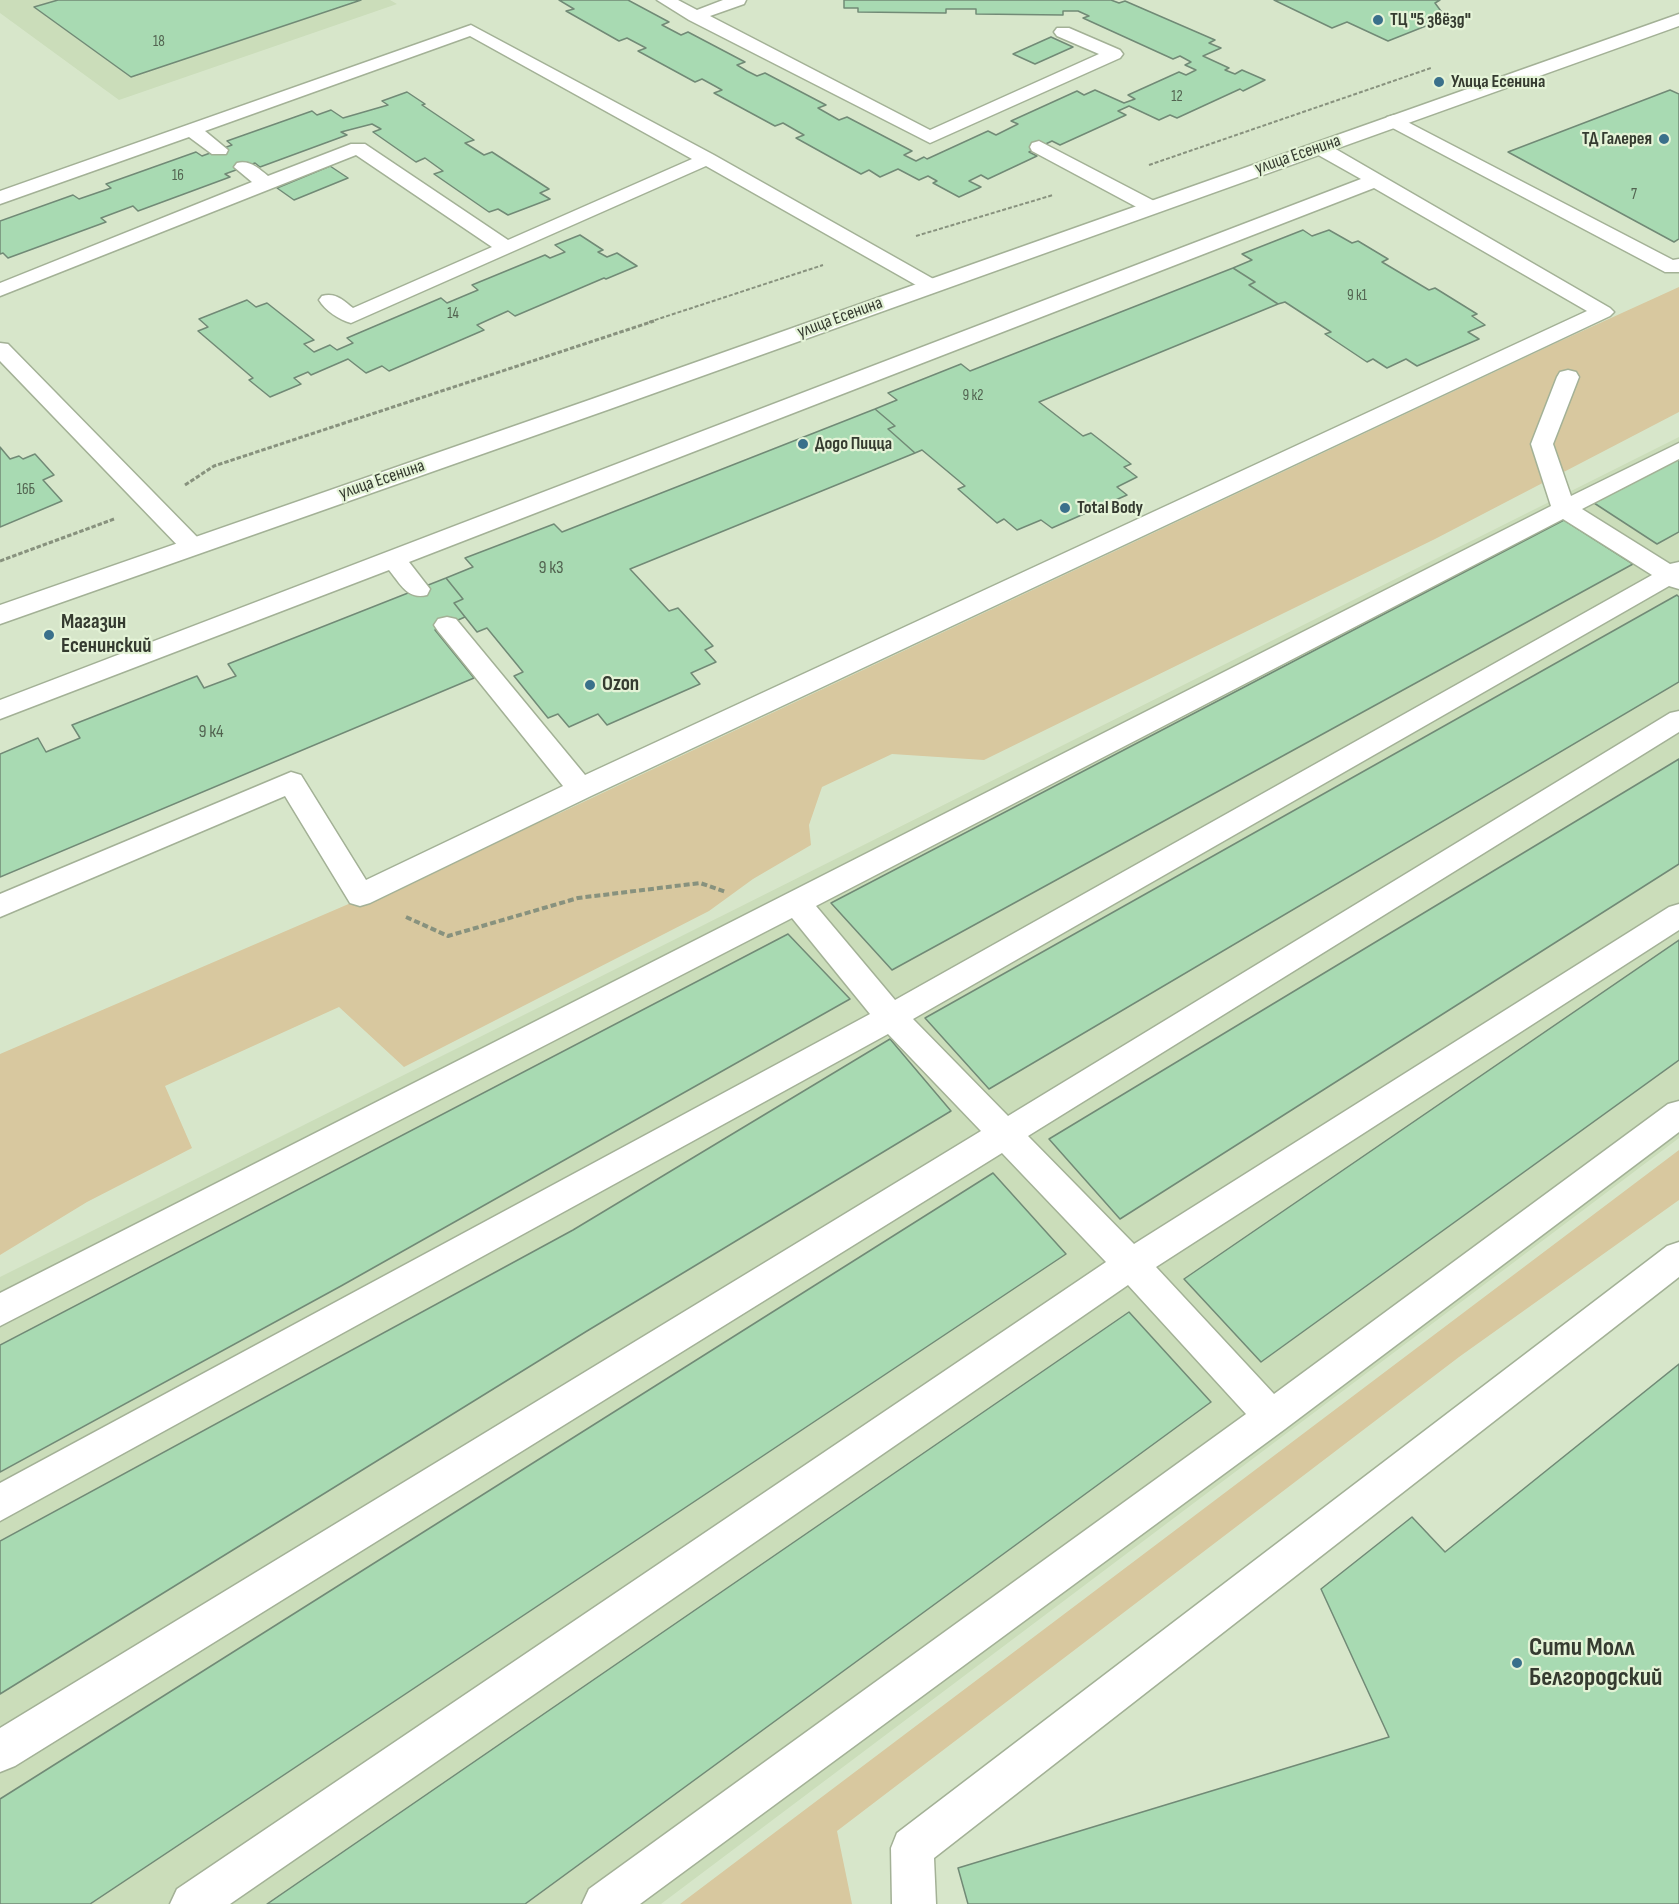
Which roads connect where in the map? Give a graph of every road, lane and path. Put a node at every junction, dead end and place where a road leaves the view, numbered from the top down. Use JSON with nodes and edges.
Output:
{"nodes":[{"id":1,"x":665,"y":0,"type":"edge"},
{"id":2,"x":738,"y":0,"type":"edge"},
{"id":3,"x":695,"y":16,"type":"junction"},
{"id":4,"x":1679,"y":20,"type":"edge"},
{"id":5,"x":1063,"y":32,"type":"dead end"},
{"id":6,"x":1439,"y":65,"type":"dead end"},
{"id":7,"x":978,"y":115,"type":"junction"},
{"id":8,"x":1394,"y":121,"type":"junction"},
{"id":9,"x":997,"y":125,"type":"dead end"},
{"id":10,"x":191,"y":130,"type":"junction"},
{"id":11,"x":1039,"y":147,"type":"dead end"},
{"id":12,"x":1320,"y":148,"type":"junction"},
{"id":13,"x":219,"y":150,"type":"dead end"},
{"id":14,"x":707,"y":159,"type":"junction"},
{"id":15,"x":243,"y":167,"type":"dead end"},
{"id":16,"x":1102,"y":181,"type":"junction"},
{"id":17,"x":1374,"y":181,"type":"junction"},
{"id":18,"x":266,"y":183,"type":"junction"},
{"id":19,"x":0,"y":198,"type":"edge"},
{"id":20,"x":1151,"y":207,"type":"junction"},
{"id":21,"x":507,"y":248,"type":"junction"},
{"id":22,"x":869,"y":250,"type":"junction"},
{"id":23,"x":1679,"y":265,"type":"edge"},
{"id":24,"x":930,"y":285,"type":"junction"},
{"id":25,"x":0,"y":291,"type":"edge"},
{"id":26,"x":329,"y":300,"type":"dead end"},
{"id":27,"x":0,"y":349,"type":"edge"},
{"id":28,"x":1568,"y":377,"type":"dead end"},
{"id":29,"x":1679,"y":450,"type":"edge"},
{"id":30,"x":153,"y":505,"type":"junction"},
{"id":31,"x":1563,"y":508,"type":"junction"},
{"id":32,"x":192,"y":546,"type":"junction"},
{"id":33,"x":393,"y":559,"type":"junction"},
{"id":34,"x":0,"y":561,"type":"edge"},
{"id":35,"x":1676,"y":576,"type":"edge"},
{"id":36,"x":418,"y":589,"type":"dead end"},
{"id":37,"x":0,"y":615,"type":"edge"},
{"id":38,"x":447,"y":625,"type":"dead end"},
{"id":39,"x":0,"y":710,"type":"edge"},
{"id":40,"x":1679,"y":720,"type":"edge"},
{"id":41,"x":581,"y":789,"type":"junction"},
{"id":42,"x":360,"y":895,"type":"junction"},
{"id":43,"x":0,"y":906,"type":"edge"},
{"id":44,"x":787,"y":907,"type":"junction"},
{"id":45,"x":1679,"y":915,"type":"edge"},
{"id":46,"x":891,"y":1017,"type":"junction"},
{"id":47,"x":1679,"y":1113,"type":"edge"},
{"id":48,"x":1003,"y":1134,"type":"junction"},
{"id":49,"x":1679,"y":1257,"type":"edge"},
{"id":50,"x":1131,"y":1264,"type":"junction"},
{"id":51,"x":0,"y":1310,"type":"edge"},
{"id":52,"x":1272,"y":1417,"type":"junction"},
{"id":53,"x":0,"y":1503,"type":"edge"},
{"id":54,"x":0,"y":1752,"type":"edge"},
{"id":55,"x":192,"y":1904,"type":"edge"},
{"id":56,"x":604,"y":1904,"type":"edge"},
{"id":57,"x":914,"y":1904,"type":"edge"}],
"edges":[{"from":1,"to":3,"type":"lane"},
{"from":2,"to":3,"type":"lane"},
{"from":3,"to":7,"type":"lane"},
{"from":4,"to":8,"type":"street","name":"улица Есенина"},
{"from":5,"to":7,"type":"lane"},
{"from":6,"to":16,"type":"path"},
{"from":7,"to":9,"type":"lane"},
{"from":8,"to":12,"type":"street","name":"улица Есенина"},
{"from":8,"to":23,"type":"lane"},
{"from":10,"to":13,"type":"lane"},
{"from":10,"to":14,"type":"lane"},
{"from":10,"to":19,"type":"lane"},
{"from":11,"to":16,"type":"lane"},
{"from":12,"to":17,"type":"lane"},
{"from":12,"to":20,"type":"street","name":"улица Есенина"},
{"from":14,"to":21,"type":"lane"},
{"from":14,"to":22,"type":"lane"},
{"from":15,"to":18,"type":"lane"},
{"from":16,"to":20,"type":"lane"},
{"from":16,"to":22,"type":"path"},
{"from":17,"to":33,"type":"lane"},
{"from":17,"to":41,"type":"lane"},
{"from":18,"to":21,"type":"lane"},
{"from":18,"to":25,"type":"lane"},
{"from":20,"to":24,"type":"street","name":"улица Есенина"},
{"from":21,"to":26,"type":"lane"},
{"from":22,"to":24,"type":"lane"},
{"from":22,"to":30,"type":"path"},
{"from":24,"to":32,"type":"street","name":"улица Есенина"},
{"from":27,"to":30,"type":"lane"},
{"from":28,"to":31,"type":"lane"},
{"from":29,"to":31,"type":"lane"},
{"from":30,"to":32,"type":"lane"},
{"from":30,"to":34,"type":"path"},
{"from":31,"to":35,"type":"lane"},
{"from":31,"to":44,"type":"lane"},
{"from":32,"to":37,"type":"street","name":"улица Есенина"},
{"from":33,"to":36,"type":"lane"},
{"from":33,"to":39,"type":"lane"},
{"from":35,"to":46,"type":"lane"},
{"from":38,"to":41,"type":"lane"},
{"from":40,"to":48,"type":"lane"},
{"from":41,"to":42,"type":"lane"},
{"from":42,"to":43,"type":"lane"},
{"from":42,"to":44,"type":"path"},
{"from":44,"to":46,"type":"lane"},
{"from":44,"to":51,"type":"lane"},
{"from":45,"to":50,"type":"lane"},
{"from":46,"to":48,"type":"lane"},
{"from":46,"to":53,"type":"lane"},
{"from":47,"to":52,"type":"lane"},
{"from":48,"to":50,"type":"lane"},
{"from":48,"to":54,"type":"lane"},
{"from":49,"to":57,"type":"lane"},
{"from":50,"to":52,"type":"lane"},
{"from":50,"to":55,"type":"lane"},
{"from":52,"to":56,"type":"lane"}]}
